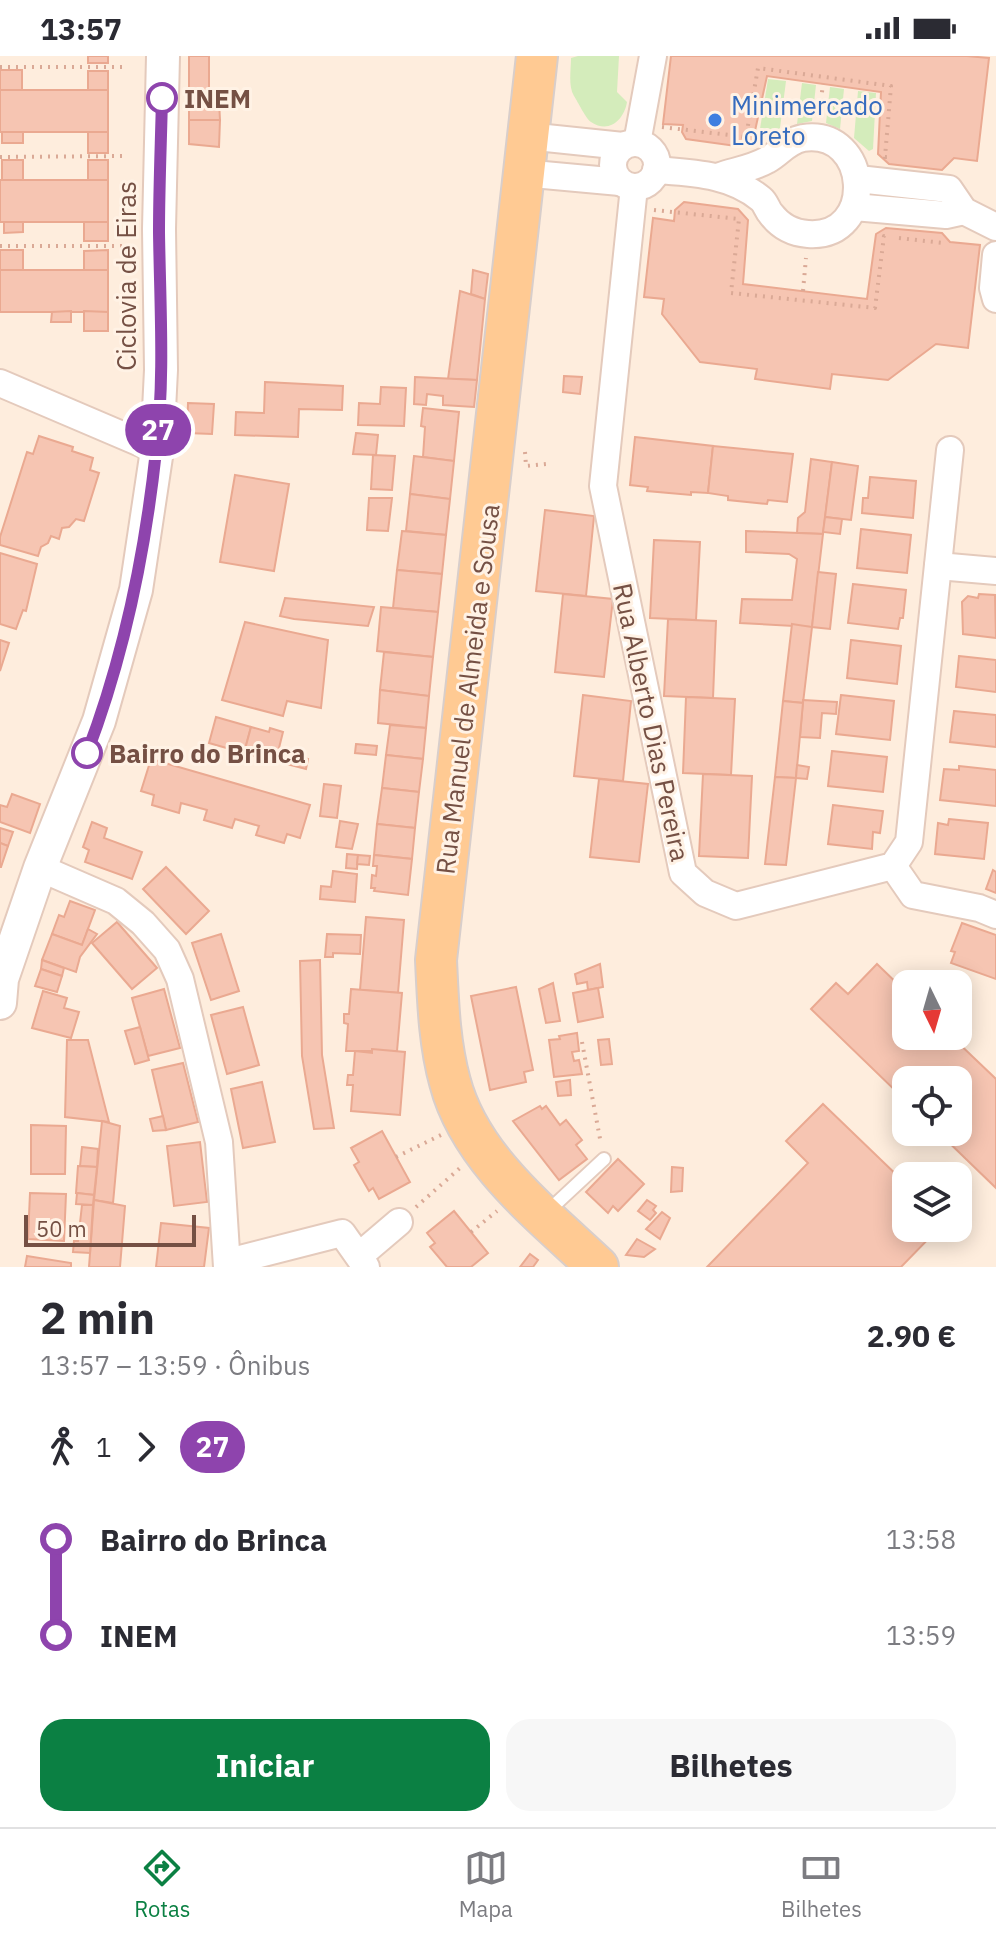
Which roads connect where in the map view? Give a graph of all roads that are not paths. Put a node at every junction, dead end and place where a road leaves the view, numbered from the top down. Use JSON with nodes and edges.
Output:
{"nodes":[{"id":1,"x":163,"y":56,"type":"edge"},
{"id":2,"x":537,"y":56,"type":"edge"},
{"id":3,"x":653,"y":56,"type":"edge"},
{"id":4,"x":630,"y":145,"type":"junction"},
{"id":5,"x":525,"y":154,"type":"junction"},
{"id":6,"x":656,"y":170,"type":"junction"},
{"id":7,"x":720,"y":176,"type":"junction"},
{"id":8,"x":858,"y":179,"type":"junction"},
{"id":9,"x":627,"y":185,"type":"junction"},
{"id":10,"x":854,"y":207,"type":"junction"},
{"id":11,"x":964,"y":211,"type":"junction"},
{"id":12,"x":996,"y":227,"type":"edge"},
{"id":13,"x":996,"y":255,"type":"edge"},
{"id":14,"x":996,"y":299,"type":"edge"},
{"id":15,"x":0,"y":383,"type":"edge"},
{"id":16,"x":157,"y":450,"type":"junction"},
{"id":17,"x":950,"y":450,"type":"dead end"},
{"id":18,"x":938,"y":566,"type":"junction"},
{"id":19,"x":996,"y":571,"type":"edge"},
{"id":20,"x":893,"y":866,"type":"junction"},
{"id":21,"x":40,"y":868,"type":"junction"},
{"id":22,"x":996,"y":915,"type":"edge"},
{"id":23,"x":0,"y":1003,"type":"edge"},
{"id":24,"x":604,"y":1159,"type":"road end"},
{"id":25,"x":526,"y":1209,"type":"junction"},
{"id":26,"x":399,"y":1222,"type":"road end"},
{"id":27,"x":362,"y":1262,"type":"edge"},
{"id":28,"x":228,"y":1264,"type":"edge"},
{"id":29,"x":598,"y":1267,"type":"edge"}],
"edges":[{"from":1,"to":16,"type":"street"},
{"from":2,"to":5,"type":"main road","name":"Rua Manuel de Almeida e Sousa"},
{"from":3,"to":4,"type":"street"},
{"from":4,"to":5,"type":"street"},
{"from":4,"to":6,"type":"street"},
{"from":4,"to":9,"type":"street"},
{"from":5,"to":9,"type":"street"},
{"from":5,"to":25,"type":"main road","name":"Rua Manuel de Almeida e Sousa"},
{"from":6,"to":7,"type":"street"},
{"from":6,"to":9,"type":"street"},
{"from":7,"to":8,"type":"street"},
{"from":7,"to":10,"type":"street"},
{"from":8,"to":10,"type":"street"},
{"from":8,"to":11,"type":"street"},
{"from":9,"to":20,"type":"street","name":"Rua Alberto Dias Pereira"},
{"from":10,"to":11,"type":"street"},
{"from":11,"to":12,"type":"street"},
{"from":13,"to":14,"type":"street"},
{"from":15,"to":16,"type":"street"},
{"from":16,"to":21,"type":"street"},
{"from":17,"to":18,"type":"street"},
{"from":18,"to":19,"type":"street"},
{"from":18,"to":20,"type":"street"},
{"from":20,"to":22,"type":"street"},
{"from":21,"to":23,"type":"street"},
{"from":21,"to":28,"type":"street"},
{"from":24,"to":25,"type":"lane"},
{"from":25,"to":29,"type":"main road","name":"Rua Manuel de Almeida e Sousa"},
{"from":26,"to":27,"type":"street"},
{"from":27,"to":28,"type":"street"}]}
